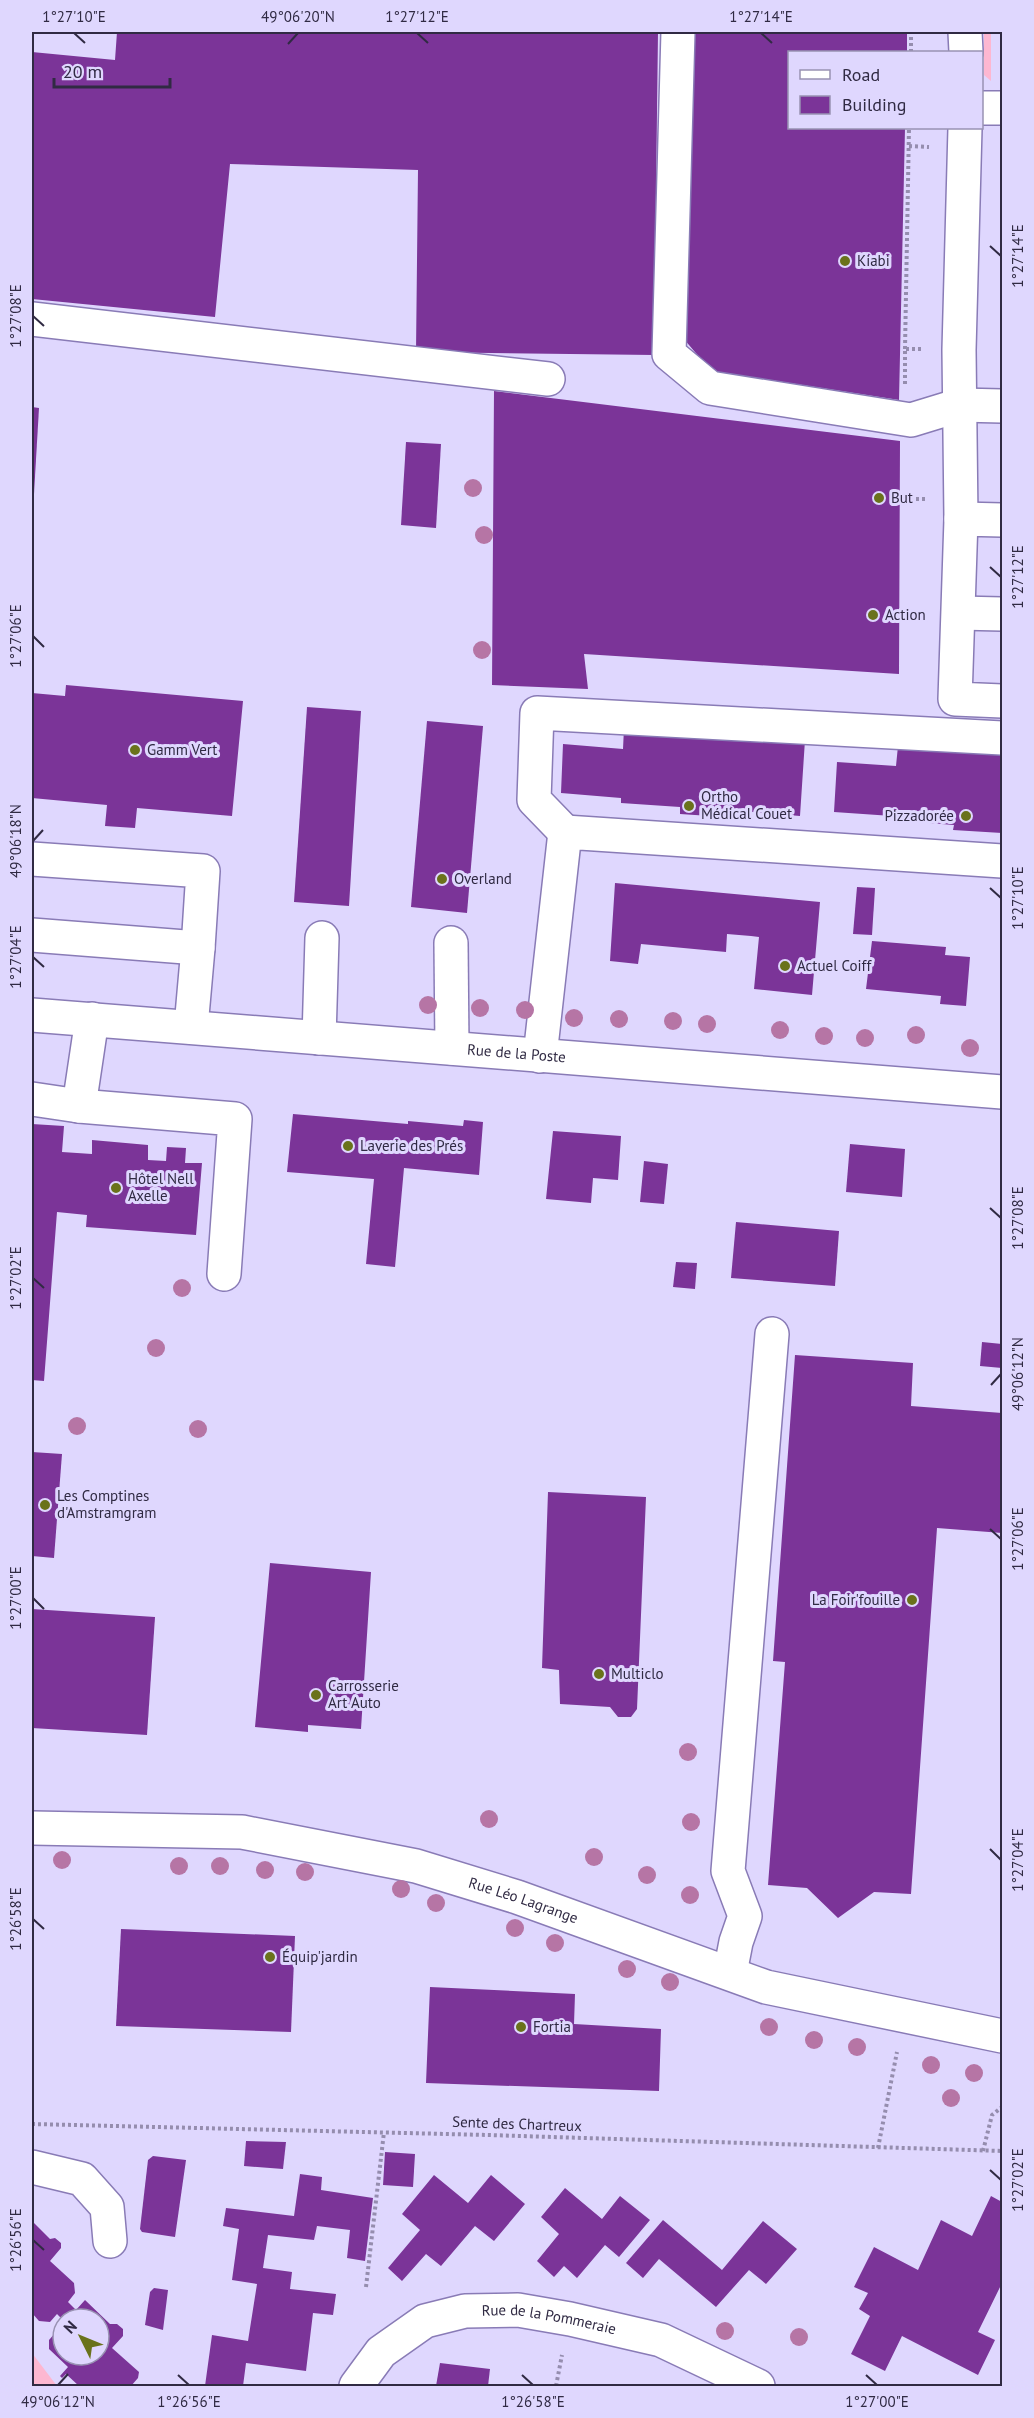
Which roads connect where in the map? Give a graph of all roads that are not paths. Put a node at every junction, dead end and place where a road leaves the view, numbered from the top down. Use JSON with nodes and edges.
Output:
{"nodes":[{"id":1,"x":678,"y":32,"type":"edge"},
{"id":2,"x":965,"y":32,"type":"edge"},
{"id":3,"x":966,"y":51,"type":"edge"},
{"id":4,"x":983,"y":108,"type":"edge"},
{"id":5,"x":1002,"y":108,"type":"edge"},
{"id":6,"x":965,"y":129,"type":"edge"},
{"id":7,"x":32,"y":319,"type":"edge"},
{"id":8,"x":548,"y":379,"type":"dead end"},
{"id":9,"x":960,"y":405,"type":"junction"},
{"id":10,"x":1002,"y":406,"type":"edge"},
{"id":11,"x":961,"y":519,"type":"junction"},
{"id":12,"x":1002,"y":520,"type":"edge"},
{"id":13,"x":959,"y":613,"type":"junction"},
{"id":14,"x":1002,"y":614,"type":"edge"},
{"id":15,"x":1002,"y":701,"type":"edge"},
{"id":16,"x":1002,"y":738,"type":"edge"},
{"id":17,"x":565,"y":832,"type":"junction"},
{"id":18,"x":32,"y":859,"type":"edge"},
{"id":19,"x":1002,"y":861,"type":"edge"},
{"id":20,"x":32,"y":935,"type":"edge"},
{"id":21,"x":322,"y":938,"type":"dead end"},
{"id":22,"x":451,"y":943,"type":"dead end"},
{"id":23,"x":198,"y":948,"type":"junction"},
{"id":24,"x":32,"y":1015,"type":"edge"},
{"id":25,"x":92,"y":1019,"type":"junction"},
{"id":26,"x":190,"y":1027,"type":"junction"},
{"id":27,"x":319,"y":1038,"type":"junction"},
{"id":28,"x":452,"y":1048,"type":"junction"},
{"id":29,"x":540,"y":1056,"type":"junction"},
{"id":30,"x":1002,"y":1092,"type":"edge"},
{"id":31,"x":32,"y":1099,"type":"edge"},
{"id":32,"x":79,"y":1106,"type":"junction"},
{"id":33,"x":224,"y":1274,"type":"dead end"},
{"id":34,"x":772,"y":1334,"type":"dead end"},
{"id":35,"x":32,"y":1828,"type":"edge"},
{"id":36,"x":730,"y":1973,"type":"junction"},
{"id":37,"x":1002,"y":2036,"type":"edge"},
{"id":38,"x":32,"y":2168,"type":"edge"},
{"id":39,"x":110,"y":2241,"type":"dead end"},
{"id":40,"x":356,"y":2386,"type":"edge"},
{"id":41,"x":758,"y":2386,"type":"edge"}],
"edges":[{"from":1,"to":9,"type":"street"},
{"from":2,"to":3,"type":"street"},
{"from":4,"to":5,"type":"street"},
{"from":6,"to":9,"type":"street"},
{"from":7,"to":8,"type":"street"},
{"from":9,"to":10,"type":"street"},
{"from":9,"to":11,"type":"street"},
{"from":11,"to":12,"type":"street"},
{"from":11,"to":13,"type":"street"},
{"from":13,"to":14,"type":"street"},
{"from":13,"to":15,"type":"street"},
{"from":16,"to":17,"type":"street"},
{"from":17,"to":19,"type":"street"},
{"from":17,"to":29,"type":"street"},
{"from":18,"to":23,"type":"street"},
{"from":20,"to":23,"type":"street"},
{"from":21,"to":27,"type":"street"},
{"from":22,"to":28,"type":"street"},
{"from":23,"to":26,"type":"street"},
{"from":24,"to":25,"type":"street","name":"Rue de la Poste"},
{"from":25,"to":26,"type":"street","name":"Rue de la Poste"},
{"from":25,"to":32,"type":"street"},
{"from":26,"to":27,"type":"street","name":"Rue de la Poste"},
{"from":27,"to":28,"type":"street","name":"Rue de la Poste"},
{"from":28,"to":29,"type":"street","name":"Rue de la Poste"},
{"from":29,"to":30,"type":"street","name":"Rue de la Poste"},
{"from":31,"to":32,"type":"street"},
{"from":32,"to":33,"type":"street"},
{"from":34,"to":36,"type":"street"},
{"from":35,"to":36,"type":"street","name":"Rue Léo Lagrange"},
{"from":36,"to":37,"type":"street","name":"Rue Léo Lagrange"},
{"from":38,"to":39,"type":"street"},
{"from":40,"to":41,"type":"street","name":"Rue de la Pommeraie"}]}
